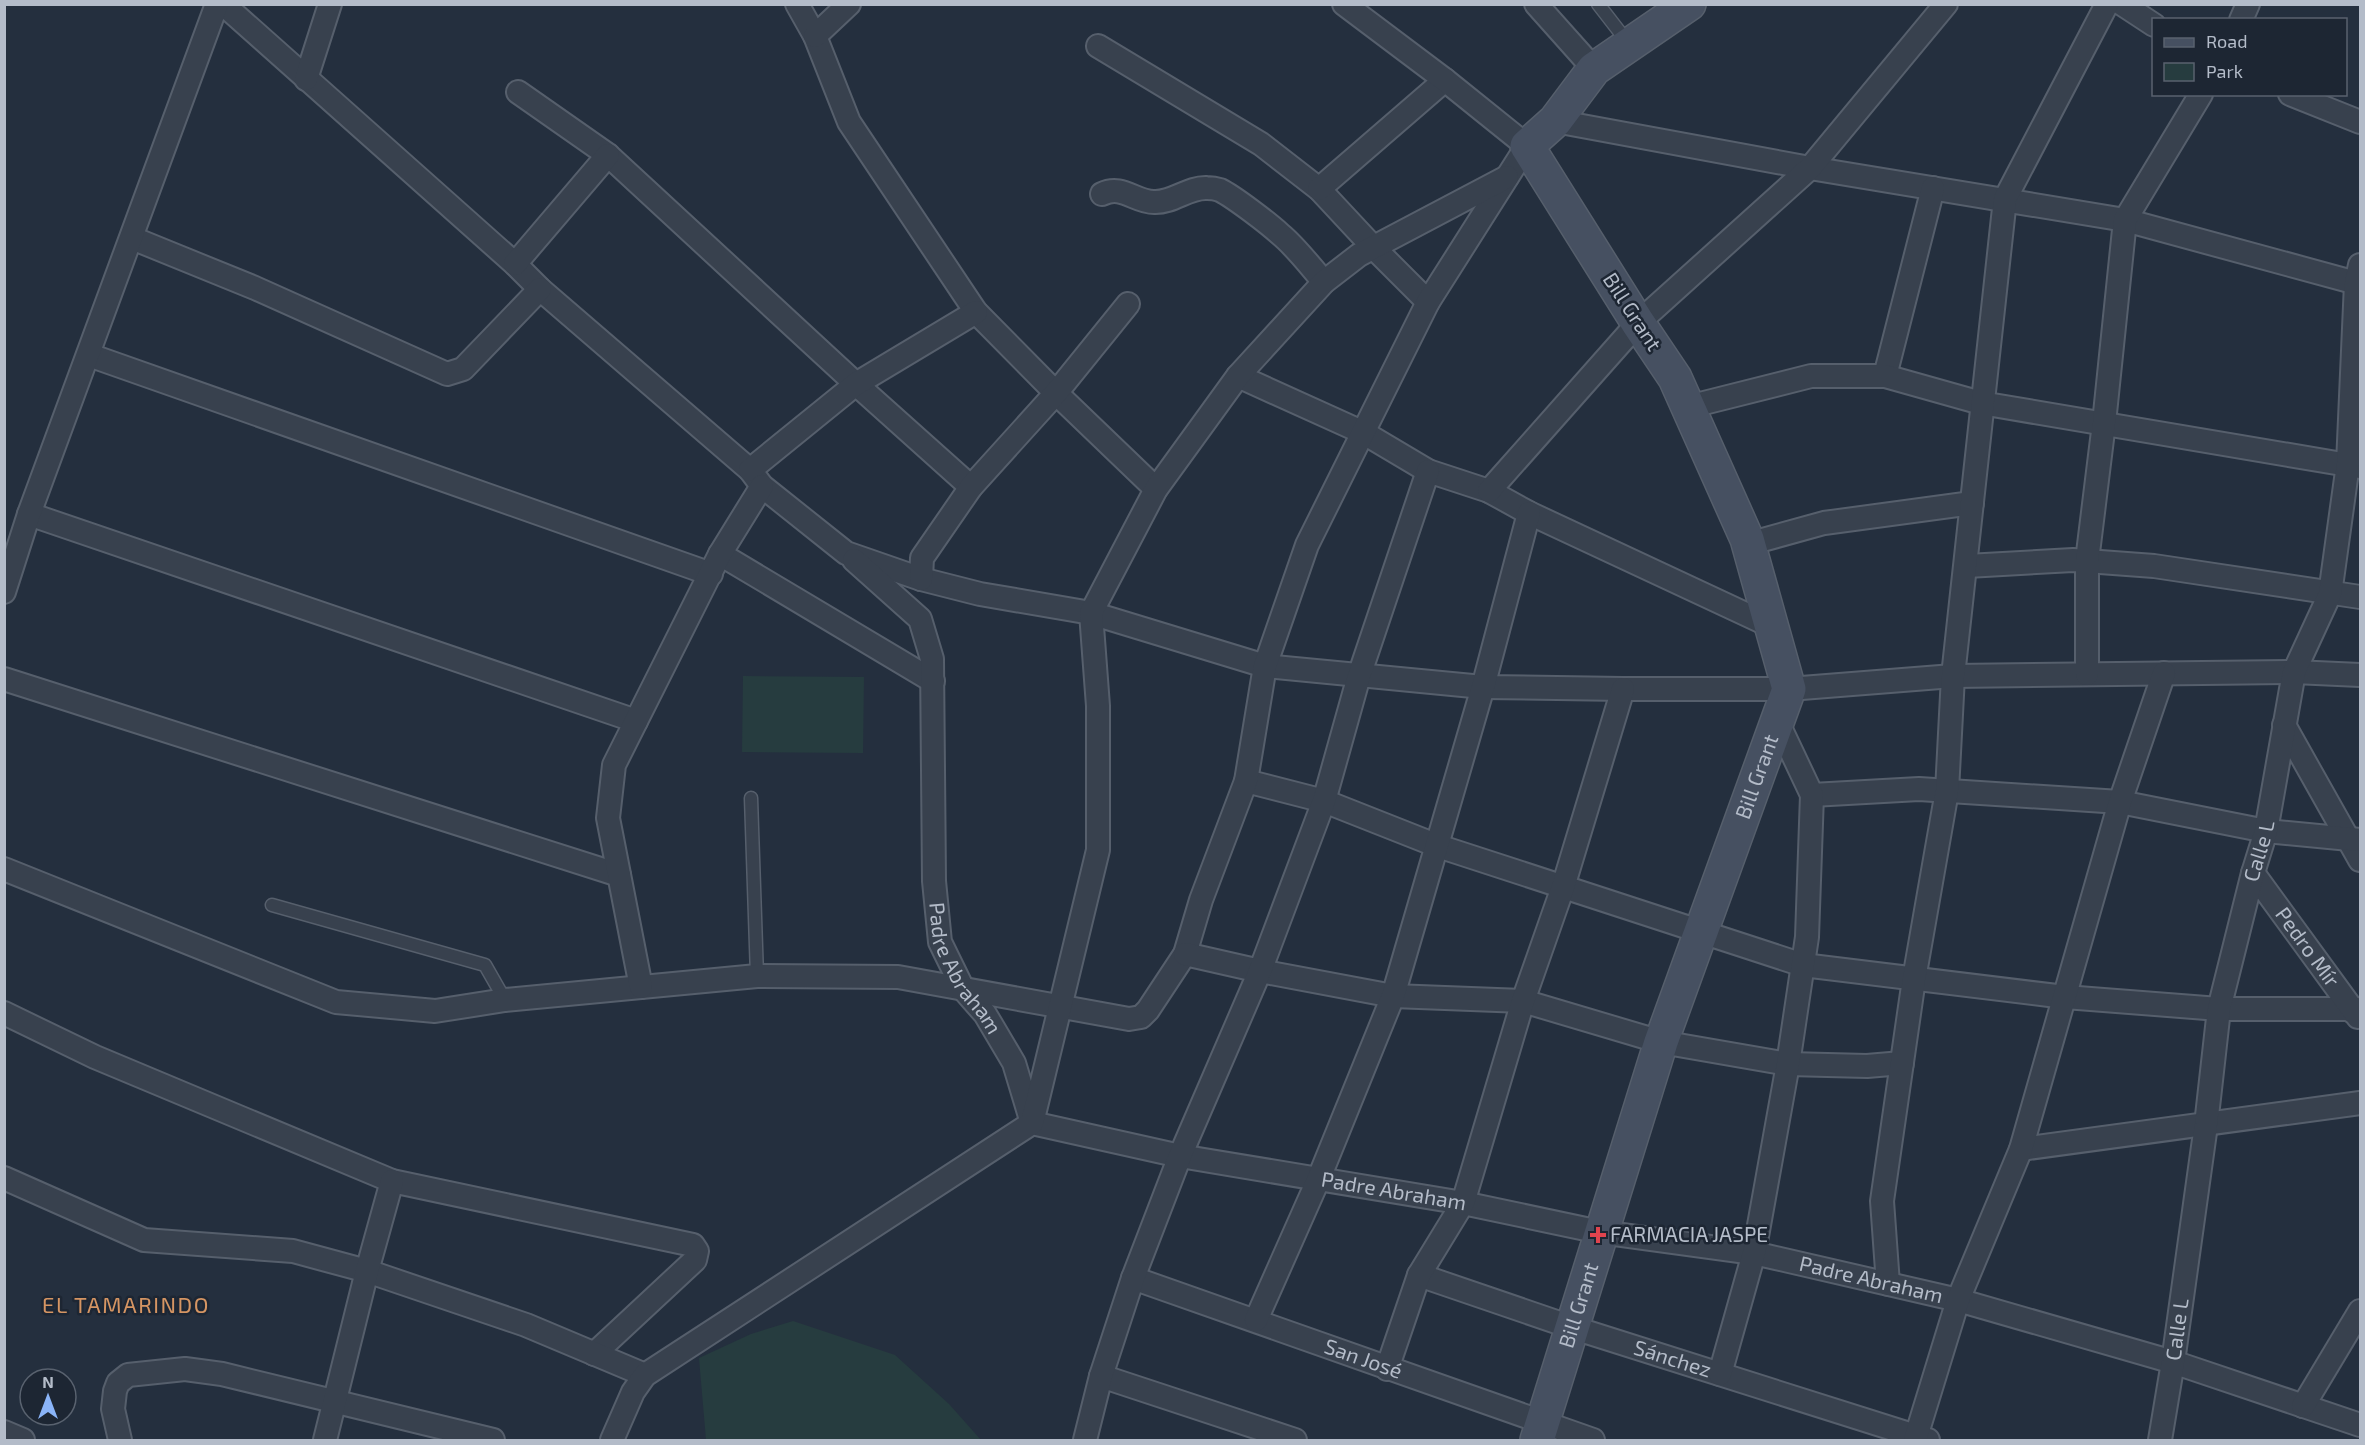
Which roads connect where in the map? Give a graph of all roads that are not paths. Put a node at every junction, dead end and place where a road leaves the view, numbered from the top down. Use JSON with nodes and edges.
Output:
{"nodes":[{"id":1,"x":217,"y":4,"type":"edge"},
{"id":2,"x":330,"y":4,"type":"edge"},
{"id":3,"x":797,"y":4,"type":"edge"},
{"id":4,"x":849,"y":4,"type":"edge"},
{"id":5,"x":1344,"y":4,"type":"edge"},
{"id":6,"x":1536,"y":4,"type":"edge"},
{"id":7,"x":1598,"y":4,"type":"edge"},
{"id":8,"x":1689,"y":4,"type":"edge"},
{"id":9,"x":1946,"y":4,"type":"edge"},
{"id":10,"x":2107,"y":4,"type":"edge"},
{"id":11,"x":2122,"y":4,"type":"edge"},
{"id":12,"x":2248,"y":4,"type":"edge"},
{"id":13,"x":236,"y":9,"type":"edge"},
{"id":14,"x":2242,"y":18,"type":"edge"},
{"id":15,"x":2152,"y":24,"type":"edge"},
{"id":16,"x":815,"y":36,"type":"junction"},
{"id":17,"x":1630,"y":45,"type":"junction"},
{"id":18,"x":1098,"y":46,"type":"dead end"},
{"id":19,"x":1594,"y":69,"type":"junction"},
{"id":20,"x":306,"y":79,"type":"junction"},
{"id":21,"x":1445,"y":80,"type":"junction"},
{"id":22,"x":518,"y":92,"type":"dead end"},
{"id":23,"x":2200,"y":96,"type":"edge"},
{"id":24,"x":2295,"y":96,"type":"edge"},
{"id":25,"x":1555,"y":121,"type":"junction"},
{"id":26,"x":2361,"y":122,"type":"edge"},
{"id":27,"x":1527,"y":146,"type":"junction"},
{"id":28,"x":608,"y":154,"type":"junction"},
{"id":29,"x":1810,"y":168,"type":"junction"},
{"id":30,"x":1507,"y":177,"type":"junction"},
{"id":31,"x":1934,"y":188,"type":"junction"},
{"id":32,"x":1318,"y":189,"type":"junction"},
{"id":33,"x":1102,"y":194,"type":"dead end"},
{"id":34,"x":2004,"y":199,"type":"junction"},
{"id":35,"x":2125,"y":220,"type":"junction"},
{"id":36,"x":132,"y":238,"type":"junction"},
{"id":37,"x":1374,"y":248,"type":"junction"},
{"id":38,"x":515,"y":264,"type":"junction"},
{"id":39,"x":2359,"y":277,"type":"edge"},
{"id":40,"x":1324,"y":282,"type":"junction"},
{"id":41,"x":540,"y":289,"type":"junction"},
{"id":42,"x":1428,"y":302,"type":"junction"},
{"id":43,"x":1128,"y":304,"type":"dead end"},
{"id":44,"x":976,"y":312,"type":"junction"},
{"id":45,"x":1638,"y":323,"type":"junction"},
{"id":46,"x":89,"y":355,"type":"junction"},
{"id":47,"x":1238,"y":376,"type":"junction"},
{"id":48,"x":1885,"y":376,"type":"junction"},
{"id":49,"x":856,"y":384,"type":"junction"},
{"id":50,"x":1056,"y":393,"type":"junction"},
{"id":51,"x":1981,"y":403,"type":"junction"},
{"id":52,"x":1688,"y":407,"type":"junction"},
{"id":53,"x":2104,"y":423,"type":"junction"},
{"id":54,"x":1364,"y":433,"type":"junction"},
{"id":55,"x":2354,"y":466,"type":"edge"},
{"id":56,"x":1428,"y":471,"type":"junction"},
{"id":57,"x":756,"y":478,"type":"junction"},
{"id":58,"x":971,"y":487,"type":"junction"},
{"id":59,"x":1156,"y":489,"type":"junction"},
{"id":60,"x":1489,"y":491,"type":"junction"},
{"id":61,"x":1972,"y":503,"type":"junction"},
{"id":62,"x":1529,"y":513,"type":"junction"},
{"id":63,"x":29,"y":514,"type":"junction"},
{"id":64,"x":1748,"y":544,"type":"junction"},
{"id":65,"x":846,"y":553,"type":"junction"},
{"id":66,"x":2087,"y":561,"type":"junction"},
{"id":67,"x":716,"y":564,"type":"junction"},
{"id":68,"x":1966,"y":566,"type":"junction"},
{"id":69,"x":921,"y":579,"type":"junction"},
{"id":70,"x":4,"y":592,"type":"edge"},
{"id":71,"x":2330,"y":594,"type":"junction"},
{"id":72,"x":2361,"y":597,"type":"edge"},
{"id":73,"x":1091,"y":613,"type":"junction"},
{"id":74,"x":1771,"y":626,"type":"junction"},
{"id":75,"x":1264,"y":666,"type":"junction"},
{"id":76,"x":2294,"y":672,"type":"junction"},
{"id":77,"x":2164,"y":673,"type":"junction"},
{"id":78,"x":2087,"y":674,"type":"junction"},
{"id":79,"x":1953,"y":675,"type":"junction"},
{"id":80,"x":2361,"y":675,"type":"edge"},
{"id":81,"x":1359,"y":676,"type":"junction"},
{"id":82,"x":4,"y":679,"type":"edge"},
{"id":83,"x":933,"y":681,"type":"junction"},
{"id":84,"x":1483,"y":687,"type":"junction"},
{"id":85,"x":1789,"y":688,"type":"junction"},
{"id":86,"x":1623,"y":689,"type":"junction"},
{"id":87,"x":636,"y":721,"type":"junction"},
{"id":88,"x":1777,"y":721,"type":"junction"},
{"id":89,"x":2284,"y":725,"type":"junction"},
{"id":90,"x":1246,"y":781,"type":"junction"},
{"id":91,"x":1947,"y":791,"type":"junction"},
{"id":92,"x":1812,"y":795,"type":"junction"},
{"id":93,"x":751,"y":798,"type":"dead end"},
{"id":94,"x":1324,"y":801,"type":"junction"},
{"id":95,"x":2120,"y":802,"type":"junction"},
{"id":96,"x":2266,"y":831,"type":"junction"},
{"id":97,"x":2354,"y":839,"type":"edge"},
{"id":98,"x":1438,"y":846,"type":"junction"},
{"id":99,"x":2361,"y":860,"type":"edge"},
{"id":100,"x":4,"y":869,"type":"edge"},
{"id":101,"x":2253,"y":873,"type":"junction"},
{"id":102,"x":619,"y":875,"type":"junction"},
{"id":103,"x":1563,"y":887,"type":"junction"},
{"id":104,"x":272,"y":904,"type":"dead end"},
{"id":105,"x":1701,"y":933,"type":"junction"},
{"id":106,"x":1185,"y":954,"type":"junction"},
{"id":107,"x":1803,"y":965,"type":"junction"},
{"id":108,"x":1260,"y":971,"type":"junction"},
{"id":109,"x":757,"y":976,"type":"junction"},
{"id":110,"x":1914,"y":979,"type":"junction"},
{"id":111,"x":640,"y":987,"type":"junction"},
{"id":112,"x":963,"y":989,"type":"junction"},
{"id":113,"x":1393,"y":996,"type":"junction"},
{"id":114,"x":2065,"y":997,"type":"junction"},
{"id":115,"x":505,"y":1000,"type":"junction"},
{"id":116,"x":1523,"y":1001,"type":"junction"},
{"id":117,"x":1062,"y":1006,"type":"junction"},
{"id":118,"x":2219,"y":1009,"type":"junction"},
{"id":119,"x":4,"y":1013,"type":"edge"},
{"id":120,"x":2359,"y":1014,"type":"edge"},
{"id":121,"x":1661,"y":1042,"type":"junction"},
{"id":122,"x":1902,"y":1063,"type":"junction"},
{"id":123,"x":1788,"y":1064,"type":"junction"},
{"id":124,"x":2361,"y":1103,"type":"edge"},
{"id":125,"x":1032,"y":1123,"type":"junction"},
{"id":126,"x":2206,"y":1125,"type":"junction"},
{"id":127,"x":2021,"y":1149,"type":"junction"},
{"id":128,"x":1180,"y":1156,"type":"junction"},
{"id":129,"x":4,"y":1178,"type":"edge"},
{"id":130,"x":1319,"y":1178,"type":"junction"},
{"id":131,"x":392,"y":1181,"type":"junction"},
{"id":132,"x":1463,"y":1203,"type":"junction"},
{"id":133,"x":1600,"y":1232,"type":"junction"},
{"id":134,"x":1754,"y":1253,"type":"junction"},
{"id":135,"x":367,"y":1271,"type":"junction"},
{"id":136,"x":1419,"y":1275,"type":"junction"},
{"id":137,"x":1133,"y":1278,"type":"junction"},
{"id":138,"x":1888,"y":1284,"type":"junction"},
{"id":139,"x":1958,"y":1300,"type":"junction"},
{"id":140,"x":2361,"y":1311,"type":"edge"},
{"id":141,"x":1256,"y":1320,"type":"junction"},
{"id":142,"x":1571,"y":1327,"type":"junction"},
{"id":143,"x":594,"y":1354,"type":"junction"},
{"id":144,"x":2173,"y":1362,"type":"junction"},
{"id":145,"x":1387,"y":1368,"type":"junction"},
{"id":146,"x":1720,"y":1374,"type":"junction"},
{"id":147,"x":645,"y":1375,"type":"junction"},
{"id":148,"x":1101,"y":1376,"type":"junction"},
{"id":149,"x":335,"y":1403,"type":"junction"},
{"id":150,"x":2302,"y":1406,"type":"junction"},
{"id":151,"x":2361,"y":1425,"type":"edge"},
{"id":152,"x":4,"y":1432,"type":"edge"},
{"id":153,"x":1540,"y":1432,"type":"edge"},
{"id":154,"x":1920,"y":1439,"type":"edge"},
{"id":155,"x":23,"y":1440,"type":"edge"},
{"id":156,"x":120,"y":1440,"type":"edge"},
{"id":157,"x":325,"y":1440,"type":"edge"},
{"id":158,"x":493,"y":1440,"type":"edge"},
{"id":159,"x":612,"y":1440,"type":"edge"},
{"id":160,"x":1085,"y":1440,"type":"edge"},
{"id":161,"x":1295,"y":1440,"type":"edge"},
{"id":162,"x":1593,"y":1440,"type":"edge"},
{"id":163,"x":2160,"y":1440,"type":"edge"}],
"edges":[{"from":1,"to":36,"type":"street"},
{"from":2,"to":20,"type":"street"},
{"from":3,"to":16,"type":"street"},
{"from":4,"to":16,"type":"street"},
{"from":5,"to":21,"type":"street"},
{"from":6,"to":19,"type":"street"},
{"from":7,"to":17,"type":"lane"},
{"from":8,"to":17,"type":"street"},
{"from":9,"to":29,"type":"street"},
{"from":10,"to":34,"type":"street"},
{"from":11,"to":15,"type":"street"},
{"from":12,"to":14,"type":"street"},
{"from":13,"to":20,"type":"street","name":"Padre Abraham"},
{"from":16,"to":44,"type":"street"},
{"from":17,"to":19,"type":"street"},
{"from":18,"to":32,"type":"street"},
{"from":19,"to":25,"type":"street"},
{"from":20,"to":38,"type":"street","name":"Padre Abraham"},
{"from":21,"to":27,"type":"street"},
{"from":21,"to":32,"type":"street"},
{"from":22,"to":28,"type":"street"},
{"from":23,"to":35,"type":"street"},
{"from":24,"to":26,"type":"street"},
{"from":25,"to":27,"type":"street"},
{"from":25,"to":29,"type":"street"},
{"from":27,"to":30,"type":"street"},
{"from":27,"to":45,"type":"street","name":"Bill Grant"},
{"from":28,"to":38,"type":"street"},
{"from":28,"to":49,"type":"street"},
{"from":29,"to":31,"type":"street"},
{"from":29,"to":45,"type":"street"},
{"from":30,"to":37,"type":"street"},
{"from":30,"to":42,"type":"street"},
{"from":31,"to":34,"type":"street"},
{"from":31,"to":48,"type":"street"},
{"from":32,"to":37,"type":"street"},
{"from":33,"to":40,"type":"street"},
{"from":34,"to":35,"type":"street"},
{"from":34,"to":51,"type":"street"},
{"from":35,"to":39,"type":"street"},
{"from":35,"to":53,"type":"street"},
{"from":36,"to":41,"type":"street"},
{"from":36,"to":46,"type":"street"},
{"from":37,"to":40,"type":"street"},
{"from":37,"to":42,"type":"street"},
{"from":38,"to":41,"type":"street","name":"Padre Abraham"},
{"from":39,"to":55,"type":"street","name":"Calle L"},
{"from":40,"to":47,"type":"street"},
{"from":41,"to":57,"type":"street","name":"Padre Abraham"},
{"from":42,"to":54,"type":"street"},
{"from":43,"to":50,"type":"street"},
{"from":44,"to":49,"type":"street"},
{"from":44,"to":50,"type":"street"},
{"from":45,"to":52,"type":"street","name":"Bill Grant"},
{"from":45,"to":60,"type":"street"},
{"from":46,"to":63,"type":"street"},
{"from":46,"to":67,"type":"street"},
{"from":47,"to":54,"type":"street"},
{"from":47,"to":59,"type":"street"},
{"from":48,"to":51,"type":"street"},
{"from":48,"to":52,"type":"street"},
{"from":49,"to":57,"type":"street"},
{"from":49,"to":58,"type":"street"},
{"from":50,"to":58,"type":"street"},
{"from":50,"to":59,"type":"street"},
{"from":51,"to":53,"type":"street"},
{"from":51,"to":61,"type":"street"},
{"from":52,"to":64,"type":"street","name":"Bill Grant"},
{"from":53,"to":55,"type":"street"},
{"from":53,"to":66,"type":"street"},
{"from":54,"to":56,"type":"street"},
{"from":54,"to":75,"type":"street"},
{"from":55,"to":71,"type":"street","name":"Calle L"},
{"from":56,"to":60,"type":"street"},
{"from":56,"to":81,"type":"street"},
{"from":57,"to":65,"type":"street","name":"Padre Abraham"},
{"from":57,"to":67,"type":"street"},
{"from":58,"to":69,"type":"street"},
{"from":59,"to":73,"type":"street"},
{"from":60,"to":62,"type":"street"},
{"from":61,"to":64,"type":"street"},
{"from":61,"to":68,"type":"street"},
{"from":62,"to":74,"type":"street"},
{"from":62,"to":84,"type":"street"},
{"from":63,"to":70,"type":"street"},
{"from":63,"to":87,"type":"street"},
{"from":64,"to":74,"type":"street","name":"Bill Grant"},
{"from":65,"to":69,"type":"street"},
{"from":65,"to":83,"type":"street","name":"Padre Abraham"},
{"from":66,"to":68,"type":"street"},
{"from":66,"to":71,"type":"street"},
{"from":66,"to":78,"type":"street"},
{"from":67,"to":83,"type":"street"},
{"from":67,"to":87,"type":"street"},
{"from":68,"to":79,"type":"street"},
{"from":69,"to":73,"type":"street"},
{"from":71,"to":72,"type":"street"},
{"from":71,"to":76,"type":"street","name":"Calle L"},
{"from":73,"to":75,"type":"street"},
{"from":73,"to":117,"type":"street"},
{"from":74,"to":85,"type":"street","name":"Bill Grant"},
{"from":75,"to":81,"type":"street"},
{"from":75,"to":90,"type":"street"},
{"from":76,"to":77,"type":"street"},
{"from":76,"to":80,"type":"street"},
{"from":76,"to":89,"type":"street","name":"Calle L"},
{"from":77,"to":78,"type":"street"},
{"from":77,"to":95,"type":"street"},
{"from":78,"to":79,"type":"street"},
{"from":79,"to":85,"type":"street"},
{"from":79,"to":91,"type":"street"},
{"from":81,"to":84,"type":"street"},
{"from":81,"to":94,"type":"street"},
{"from":82,"to":102,"type":"street"},
{"from":83,"to":112,"type":"street","name":"Padre Abraham"},
{"from":84,"to":86,"type":"street"},
{"from":84,"to":98,"type":"street"},
{"from":85,"to":86,"type":"street"},
{"from":85,"to":88,"type":"street","name":"Bill Grant"},
{"from":86,"to":103,"type":"street"},
{"from":87,"to":102,"type":"street"},
{"from":88,"to":92,"type":"street"},
{"from":88,"to":105,"type":"street","name":"Bill Grant"},
{"from":89,"to":96,"type":"street","name":"Calle L"},
{"from":89,"to":97,"type":"street"},
{"from":90,"to":94,"type":"street"},
{"from":90,"to":106,"type":"street"},
{"from":91,"to":92,"type":"street"},
{"from":91,"to":95,"type":"street"},
{"from":91,"to":110,"type":"street"},
{"from":92,"to":107,"type":"street"},
{"from":93,"to":109,"type":"lane"},
{"from":94,"to":98,"type":"street"},
{"from":94,"to":108,"type":"street"},
{"from":95,"to":96,"type":"street"},
{"from":95,"to":114,"type":"street"},
{"from":96,"to":97,"type":"street"},
{"from":96,"to":101,"type":"street","name":"Calle L"},
{"from":97,"to":99,"type":"street"},
{"from":98,"to":103,"type":"street"},
{"from":98,"to":113,"type":"street"},
{"from":100,"to":115,"type":"street"},
{"from":101,"to":118,"type":"street","name":"Calle L"},
{"from":101,"to":120,"type":"street","name":"Pedro Mír"},
{"from":102,"to":111,"type":"street"},
{"from":103,"to":105,"type":"street"},
{"from":103,"to":116,"type":"street"},
{"from":104,"to":115,"type":"lane"},
{"from":105,"to":107,"type":"street"},
{"from":105,"to":121,"type":"street","name":"Bill Grant"},
{"from":106,"to":108,"type":"street"},
{"from":106,"to":117,"type":"street"},
{"from":107,"to":110,"type":"street"},
{"from":107,"to":123,"type":"street"},
{"from":108,"to":113,"type":"street"},
{"from":108,"to":128,"type":"street"},
{"from":109,"to":111,"type":"street"},
{"from":109,"to":112,"type":"street"},
{"from":110,"to":114,"type":"street"},
{"from":110,"to":122,"type":"street"},
{"from":111,"to":115,"type":"street"},
{"from":112,"to":117,"type":"street"},
{"from":112,"to":125,"type":"street","name":"Padre Abraham"},
{"from":113,"to":116,"type":"street"},
{"from":113,"to":130,"type":"street"},
{"from":114,"to":118,"type":"street"},
{"from":114,"to":127,"type":"street"},
{"from":116,"to":121,"type":"street"},
{"from":116,"to":132,"type":"street"},
{"from":117,"to":125,"type":"street"},
{"from":118,"to":120,"type":"street"},
{"from":118,"to":126,"type":"street","name":"Calle L"},
{"from":119,"to":131,"type":"street"},
{"from":121,"to":123,"type":"street"},
{"from":121,"to":133,"type":"street","name":"Bill Grant"},
{"from":122,"to":123,"type":"street"},
{"from":122,"to":138,"type":"street"},
{"from":123,"to":134,"type":"street"},
{"from":124,"to":126,"type":"street"},
{"from":125,"to":128,"type":"street","name":"Padre Abraham"},
{"from":125,"to":147,"type":"street"},
{"from":126,"to":127,"type":"street"},
{"from":126,"to":144,"type":"street","name":"Calle L"},
{"from":127,"to":139,"type":"street"},
{"from":128,"to":130,"type":"street","name":"Padre Abraham"},
{"from":128,"to":137,"type":"street"},
{"from":129,"to":135,"type":"street"},
{"from":130,"to":132,"type":"street","name":"Padre Abraham"},
{"from":130,"to":141,"type":"street"},
{"from":131,"to":135,"type":"street"},
{"from":131,"to":143,"type":"street"},
{"from":132,"to":133,"type":"street","name":"Padre Abraham"},
{"from":132,"to":136,"type":"street"},
{"from":133,"to":134,"type":"street","name":"Padre Abraham"},
{"from":133,"to":142,"type":"street","name":"Bill Grant"},
{"from":134,"to":138,"type":"street","name":"Padre Abraham"},
{"from":134,"to":146,"type":"street"},
{"from":135,"to":143,"type":"street"},
{"from":135,"to":149,"type":"street"},
{"from":136,"to":142,"type":"street","name":"Sánchez"},
{"from":136,"to":145,"type":"street"},
{"from":137,"to":141,"type":"street","name":"San José"},
{"from":137,"to":148,"type":"street"},
{"from":138,"to":139,"type":"street","name":"Padre Abraham"},
{"from":139,"to":144,"type":"street","name":"Padre Abraham"},
{"from":139,"to":154,"type":"street"},
{"from":140,"to":150,"type":"street"},
{"from":141,"to":145,"type":"street","name":"San José"},
{"from":142,"to":146,"type":"street","name":"Sánchez"},
{"from":142,"to":153,"type":"street","name":"Bill Grant"},
{"from":143,"to":147,"type":"street"},
{"from":144,"to":150,"type":"street","name":"Padre Abraham"},
{"from":144,"to":163,"type":"street","name":"Calle L"},
{"from":145,"to":153,"type":"street","name":"San José"},
{"from":146,"to":154,"type":"street","name":"Sánchez"},
{"from":147,"to":159,"type":"street"},
{"from":148,"to":160,"type":"street"},
{"from":148,"to":161,"type":"street"},
{"from":149,"to":156,"type":"street"},
{"from":149,"to":157,"type":"street"},
{"from":149,"to":158,"type":"street"},
{"from":150,"to":151,"type":"street","name":"Padre Abraham"},
{"from":152,"to":155,"type":"street"},
{"from":153,"to":162,"type":"street","name":"San José"}]}
